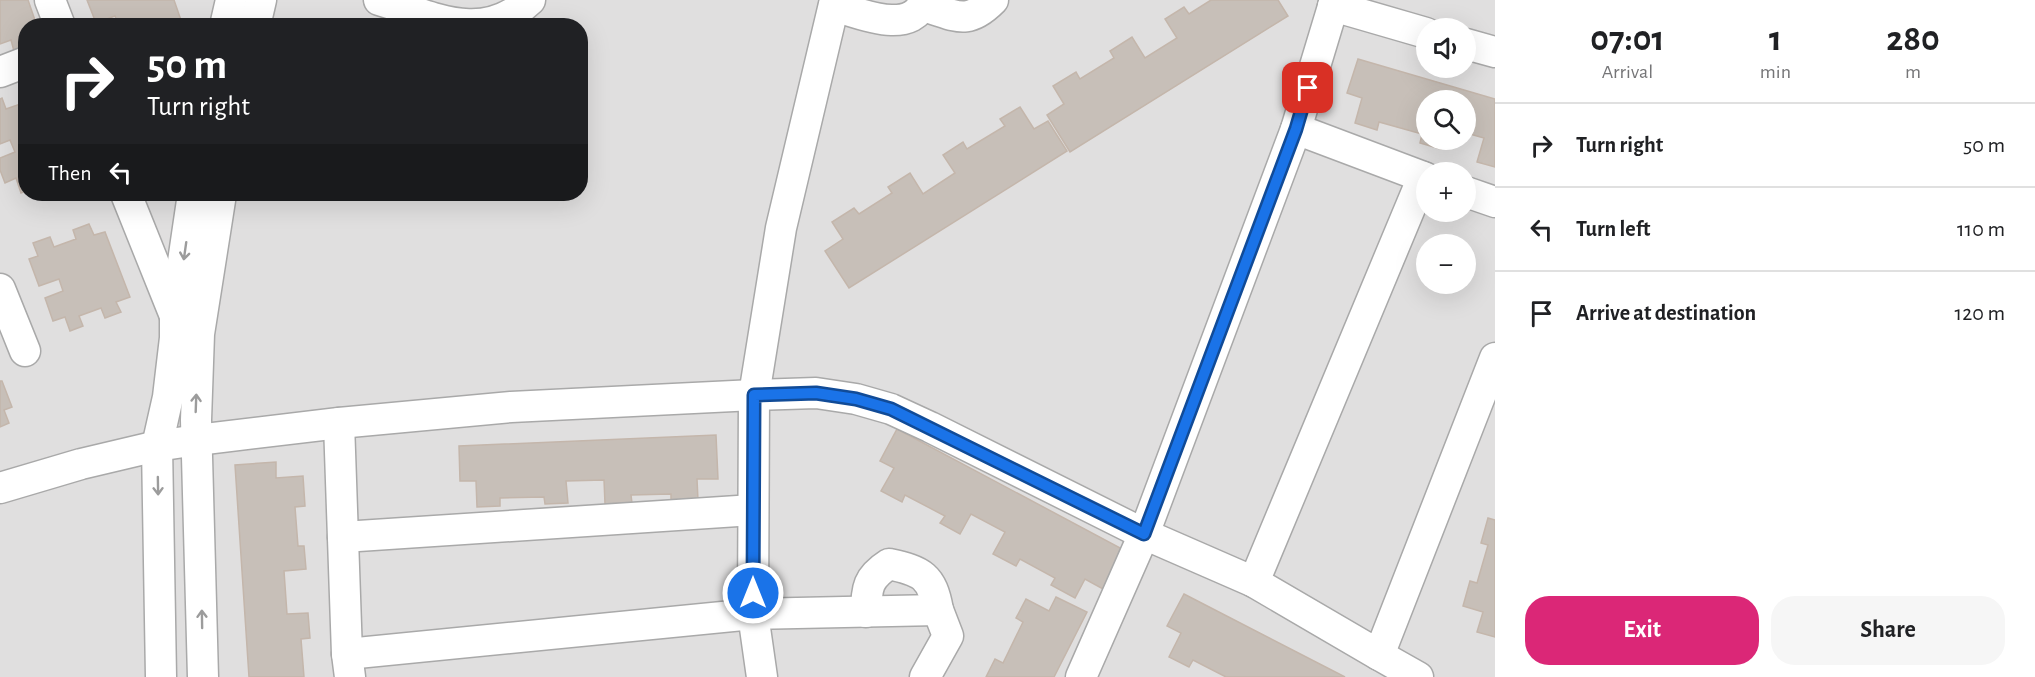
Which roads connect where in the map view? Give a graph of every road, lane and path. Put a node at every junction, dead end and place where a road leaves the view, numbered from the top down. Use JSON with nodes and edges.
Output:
{"nodes":[{"id":1,"x":50,"y":0,"type":"edge"},
{"id":2,"x":231,"y":0,"type":"edge"},
{"id":3,"x":261,"y":0,"type":"edge"},
{"id":4,"x":380,"y":0,"type":"edge"},
{"id":5,"x":530,"y":0,"type":"edge"},
{"id":6,"x":993,"y":0,"type":"edge"},
{"id":7,"x":835,"y":3,"type":"edge"},
{"id":8,"x":924,"y":3,"type":"edge"},
{"id":9,"x":1334,"y":3,"type":"edge"},
{"id":10,"x":57,"y":18,"type":"edge"},
{"id":11,"x":227,"y":18,"type":"edge"},
{"id":12,"x":257,"y":18,"type":"edge"},
{"id":13,"x":440,"y":18,"type":"edge"},
{"id":14,"x":506,"y":18,"type":"edge"},
{"id":15,"x":1416,"y":30,"type":"edge"},
{"id":16,"x":1476,"y":47,"type":"edge"},
{"id":17,"x":1495,"y":52,"type":"edge"},
{"id":18,"x":18,"y":65,"type":"edge"},
{"id":19,"x":0,"y":72,"type":"edge"},
{"id":20,"x":1296,"y":129,"type":"junction"},
{"id":21,"x":1416,"y":174,"type":"edge"},
{"id":22,"x":1476,"y":195,"type":"edge"},
{"id":23,"x":1416,"y":198,"type":"edge"},
{"id":24,"x":129,"y":201,"type":"edge"},
{"id":25,"x":192,"y":201,"type":"edge"},
{"id":26,"x":220,"y":201,"type":"edge"},
{"id":27,"x":1495,"y":202,"type":"edge"},
{"id":28,"x":0,"y":289,"type":"edge"},
{"id":29,"x":175,"y":316,"type":"junction"},
{"id":30,"x":25,"y":351,"type":"dead end"},
{"id":31,"x":1495,"y":358,"type":"edge"},
{"id":32,"x":754,"y":395,"type":"junction"},
{"id":33,"x":339,"y":423,"type":"junction"},
{"id":34,"x":197,"y":440,"type":"junction"},
{"id":35,"x":157,"y":447,"type":"junction"},
{"id":36,"x":0,"y":488,"type":"edge"},
{"id":37,"x":753,"y":510,"type":"junction"},
{"id":38,"x":1144,"y":534,"type":"junction"},
{"id":39,"x":343,"y":537,"type":"junction"},
{"id":40,"x":1254,"y":582,"type":"junction"},
{"id":41,"x":938,"y":610,"type":"junction"},
{"id":42,"x":866,"y":612,"type":"junction"},
{"id":43,"x":753,"y":614,"type":"junction"},
{"id":44,"x":1379,"y":655,"type":"junction"},
{"id":45,"x":349,"y":666,"type":"edge"},
{"id":46,"x":1093,"y":673,"type":"edge"},
{"id":47,"x":161,"y":677,"type":"edge"},
{"id":48,"x":203,"y":677,"type":"edge"},
{"id":49,"x":762,"y":677,"type":"edge"},
{"id":50,"x":925,"y":677,"type":"edge"},
{"id":51,"x":1418,"y":677,"type":"edge"}],
"edges":[{"from":1,"to":10,"type":"street"},
{"from":2,"to":11,"type":"street"},
{"from":3,"to":12,"type":"street"},
{"from":4,"to":13,"type":"street"},
{"from":5,"to":14,"type":"street"},
{"from":6,"to":8,"type":"street"},
{"from":7,"to":8,"type":"street"},
{"from":7,"to":32,"type":"street"},
{"from":9,"to":15,"type":"street"},
{"from":9,"to":20,"type":"street"},
{"from":16,"to":17,"type":"street"},
{"from":18,"to":19,"type":"street"},
{"from":20,"to":21,"type":"street"},
{"from":20,"to":38,"type":"street"},
{"from":22,"to":27,"type":"street"},
{"from":23,"to":40,"type":"street"},
{"from":24,"to":29,"type":"street"},
{"from":25,"to":29,"type":"street","one_way":true},
{"from":34,"to":26,"type":"street","one_way":true},
{"from":28,"to":30,"type":"street"},
{"from":29,"to":35,"type":"street"},
{"from":31,"to":44,"type":"street"},
{"from":32,"to":33,"type":"street"},
{"from":32,"to":37,"type":"street"},
{"from":32,"to":38,"type":"street"},
{"from":33,"to":34,"type":"street"},
{"from":33,"to":39,"type":"street"},
{"from":34,"to":35,"type":"street"},
{"from":48,"to":34,"type":"street","one_way":true},
{"from":35,"to":36,"type":"street"},
{"from":35,"to":47,"type":"street","one_way":true},
{"from":37,"to":39,"type":"street"},
{"from":37,"to":43,"type":"street"},
{"from":38,"to":40,"type":"street"},
{"from":38,"to":46,"type":"street"},
{"from":39,"to":45,"type":"street"},
{"from":40,"to":44,"type":"street"},
{"from":41,"to":42,"type":"street"},
{"from":41,"to":42,"type":"street"},
{"from":41,"to":50,"type":"street"},
{"from":42,"to":43,"type":"street"},
{"from":43,"to":45,"type":"street"},
{"from":43,"to":49,"type":"street"},
{"from":44,"to":51,"type":"street"}]}
